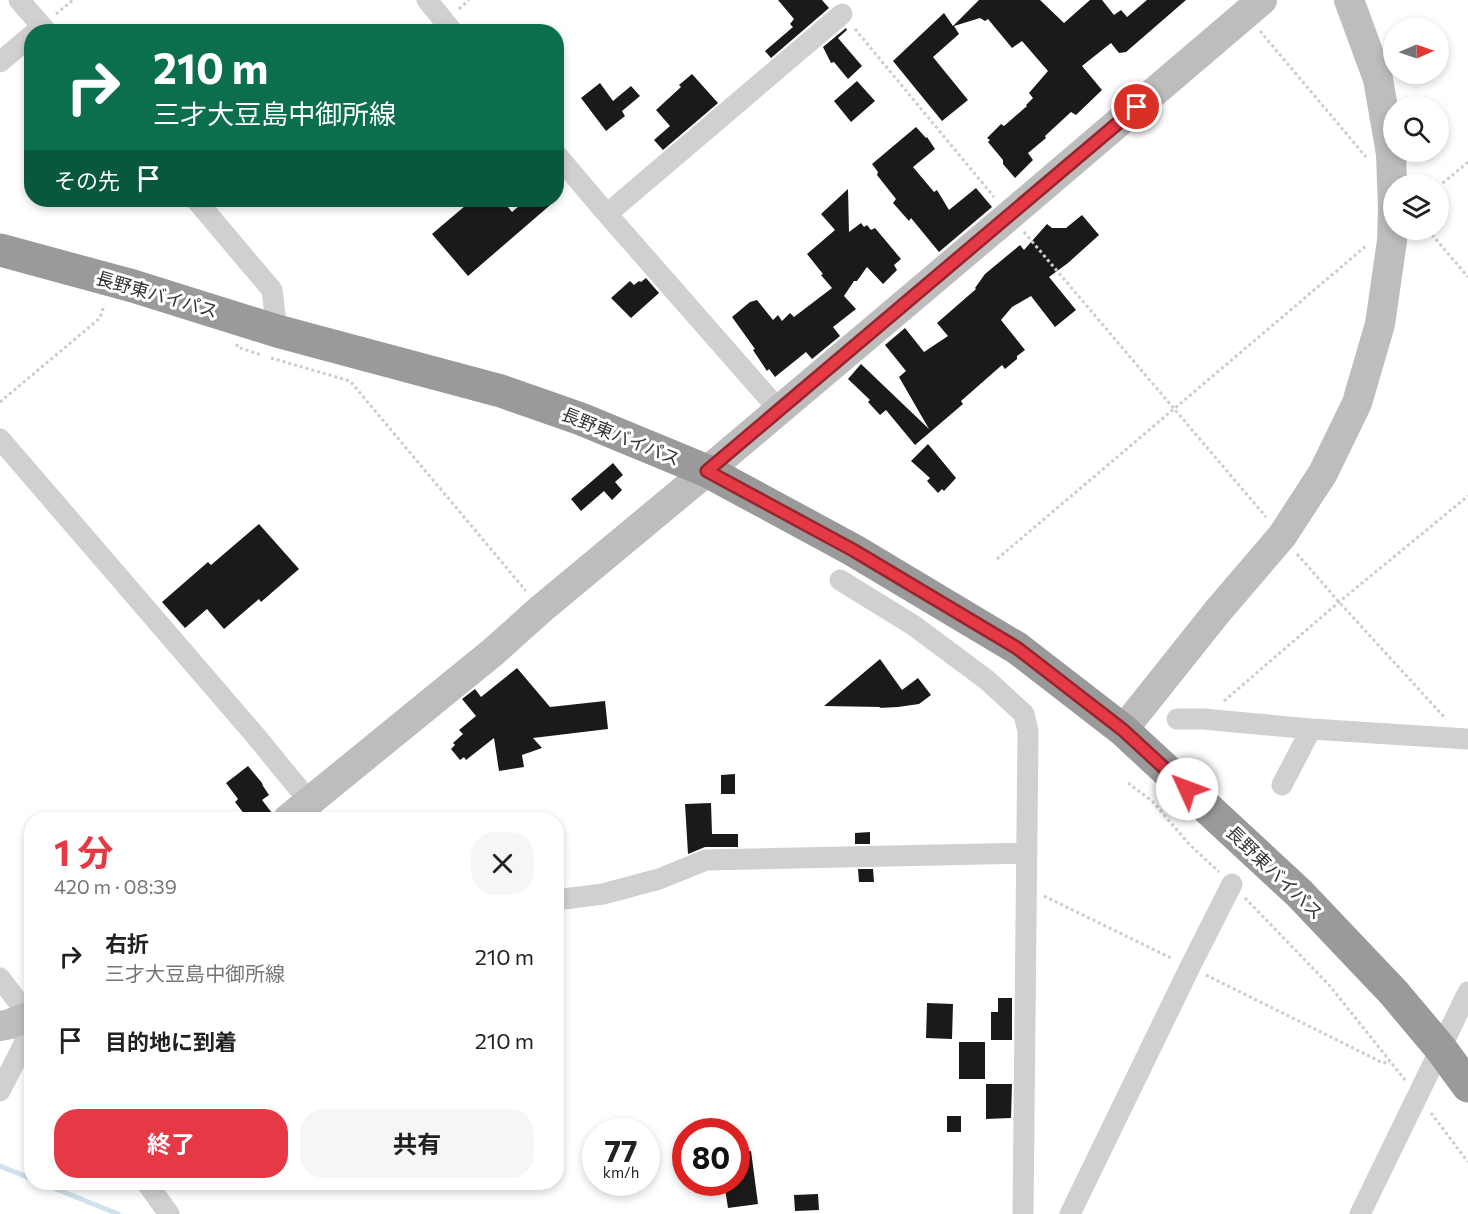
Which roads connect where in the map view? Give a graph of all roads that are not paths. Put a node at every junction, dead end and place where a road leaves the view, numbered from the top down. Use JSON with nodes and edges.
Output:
{"nodes":[{"id":1,"x":20,"y":0,"type":"edge"},
{"id":2,"x":427,"y":0,"type":"edge"},
{"id":3,"x":1349,"y":0,"type":"edge"},
{"id":4,"x":1247,"y":4,"type":"edge"},
{"id":5,"x":842,"y":14,"type":"road end"},
{"id":6,"x":35,"y":24,"type":"edge"},
{"id":7,"x":446,"y":24,"type":"edge"},
{"id":8,"x":24,"y":43,"type":"edge"},
{"id":9,"x":0,"y":62,"type":"edge"},
{"id":10,"x":564,"y":163,"type":"edge"},
{"id":11,"x":202,"y":207,"type":"edge"},
{"id":12,"x":607,"y":214,"type":"junction"},
{"id":13,"x":0,"y":250,"type":"edge"},
{"id":14,"x":277,"y":331,"type":"junction"},
{"id":15,"x":779,"y":410,"type":"junction"},
{"id":16,"x":0,"y":439,"type":"edge"},
{"id":17,"x":707,"y":471,"type":"junction"},
{"id":18,"x":840,"y":580,"type":"dead end"},
{"id":19,"x":1177,"y":718,"type":"dead end"},
{"id":20,"x":1311,"y":729,"type":"junction"},
{"id":21,"x":1123,"y":730,"type":"junction"},
{"id":22,"x":1466,"y":739,"type":"edge"},
{"id":23,"x":1282,"y":785,"type":"dead end"},
{"id":24,"x":299,"y":810,"type":"edge"},
{"id":25,"x":1027,"y":853,"type":"junction"},
{"id":26,"x":1232,"y":884,"type":"road end"},
{"id":27,"x":564,"y":899,"type":"edge"},
{"id":28,"x":0,"y":978,"type":"edge"},
{"id":29,"x":1468,"y":993,"type":"edge"},
{"id":30,"x":23,"y":1023,"type":"edge"},
{"id":31,"x":1441,"y":1049,"type":"junction"},
{"id":32,"x":1468,"y":1086,"type":"edge"},
{"id":33,"x":0,"y":1091,"type":"edge"},
{"id":34,"x":152,"y":1190,"type":"edge"},
{"id":35,"x":169,"y":1214,"type":"edge"},
{"id":36,"x":1023,"y":1214,"type":"edge"},
{"id":37,"x":1070,"y":1214,"type":"edge"},
{"id":38,"x":1360,"y":1214,"type":"edge"}],
"edges":[{"from":1,"to":6,"type":"street"},
{"from":2,"to":7,"type":"street"},
{"from":3,"to":21,"type":"street"},
{"from":4,"to":15,"type":"street"},
{"from":5,"to":12,"type":"street"},
{"from":8,"to":9,"type":"street"},
{"from":10,"to":12,"type":"street"},
{"from":11,"to":14,"type":"street"},
{"from":12,"to":15,"type":"street"},
{"from":13,"to":14,"type":"highway","name":"長野東バイパス"},
{"from":14,"to":17,"type":"highway","name":"長野東バイパス"},
{"from":15,"to":17,"type":"street"},
{"from":16,"to":24,"type":"street"},
{"from":17,"to":21,"type":"highway","name":"長野東バイパス"},
{"from":17,"to":24,"type":"street"},
{"from":18,"to":25,"type":"street"},
{"from":19,"to":20,"type":"street"},
{"from":20,"to":22,"type":"street"},
{"from":20,"to":23,"type":"street"},
{"from":21,"to":31,"type":"highway","name":"長野東バイパス"},
{"from":25,"to":27,"type":"street"},
{"from":25,"to":36,"type":"street"},
{"from":26,"to":37,"type":"street"},
{"from":28,"to":30,"type":"street"},
{"from":29,"to":31,"type":"street"},
{"from":30,"to":33,"type":"street"},
{"from":31,"to":32,"type":"highway","name":"長野東バイパス"},
{"from":31,"to":38,"type":"street"},
{"from":34,"to":35,"type":"street"}]}
